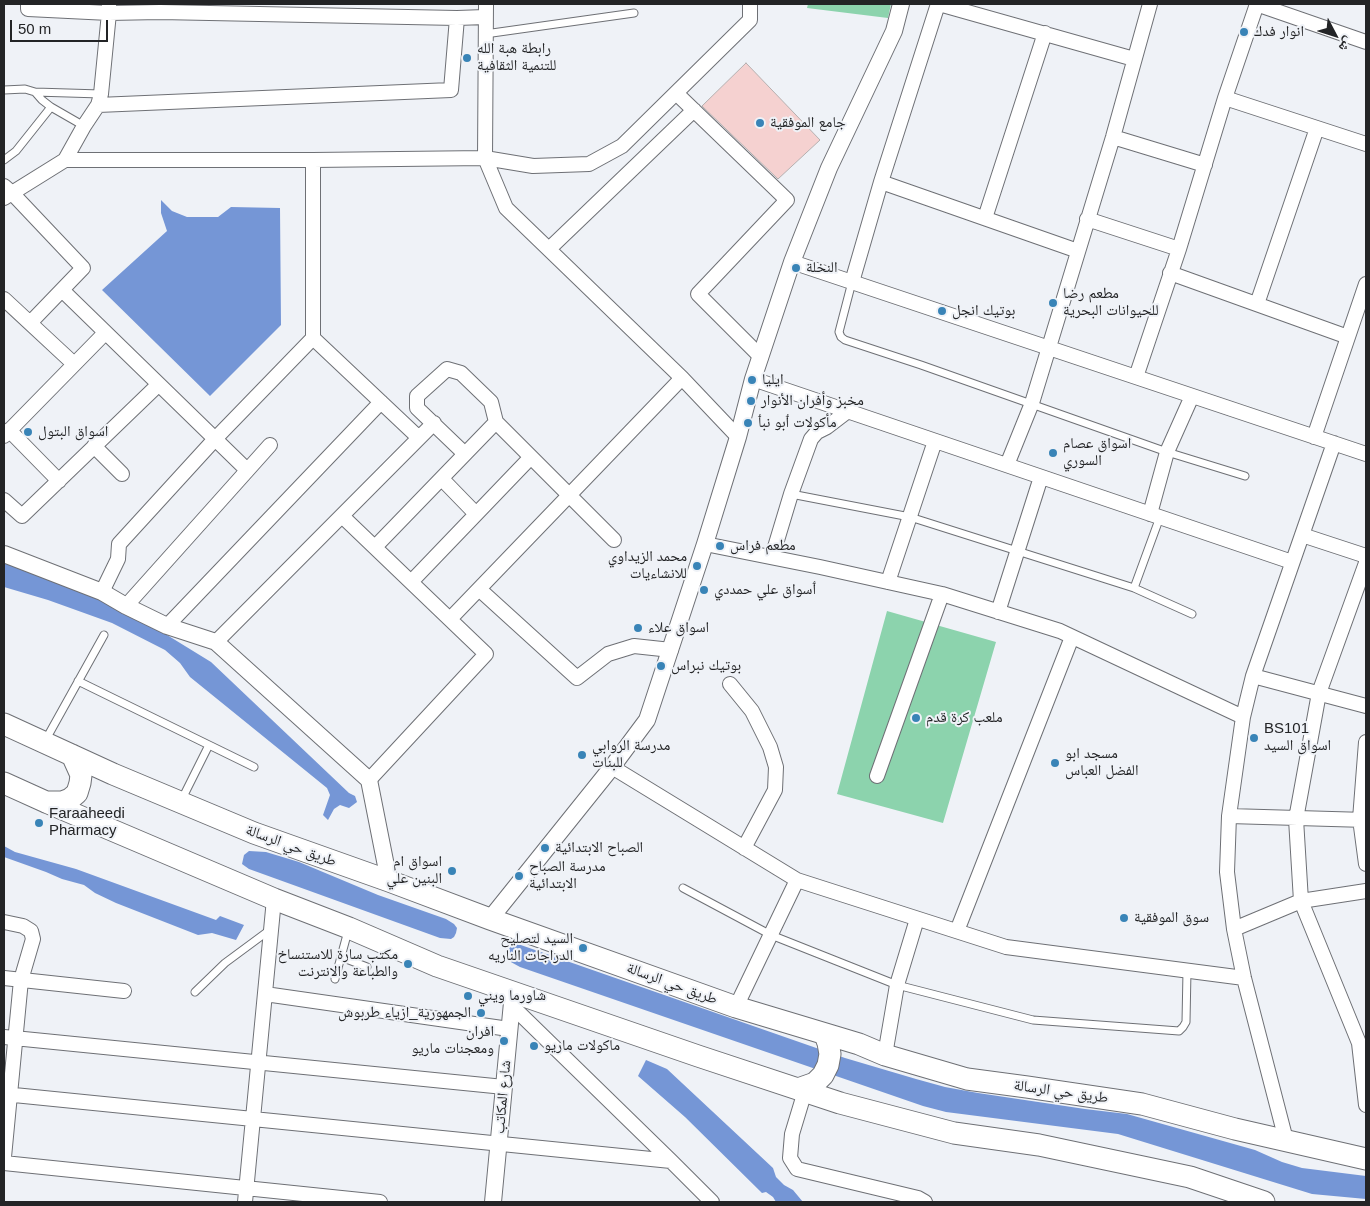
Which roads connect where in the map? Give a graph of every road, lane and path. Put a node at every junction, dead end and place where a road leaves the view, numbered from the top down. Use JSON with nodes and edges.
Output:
{"nodes":[{"id":1,"x":28,"y":4,"type":"edge"},
{"id":2,"x":750,"y":4,"type":"edge"},
{"id":3,"x":901,"y":4,"type":"edge"},
{"id":4,"x":938,"y":4,"type":"edge"},
{"id":5,"x":1150,"y":4,"type":"edge"},
{"id":6,"x":1256,"y":4,"type":"edge"},
{"id":7,"x":109,"y":8,"type":"edge"},
{"id":8,"x":160,"y":8,"type":"edge"},
{"id":9,"x":312,"y":9,"type":"edge"},
{"id":10,"x":486,"y":11,"type":"edge"},
{"id":11,"x":634,"y":13,"type":"dead end"},
{"id":12,"x":457,"y":18,"type":"junction"},
{"id":13,"x":1045,"y":33,"type":"junction"},
{"id":14,"x":485,"y":34,"type":"junction"},
{"id":15,"x":1366,"y":42,"type":"edge"},
{"id":16,"x":1134,"y":59,"type":"junction"},
{"id":17,"x":4,"y":90,"type":"edge"},
{"id":18,"x":35,"y":92,"type":"junction"},
{"id":19,"x":676,"y":93,"type":"junction"},
{"id":20,"x":1225,"y":98,"type":"junction"},
{"id":21,"x":99,"y":99,"type":"junction"},
{"id":22,"x":51,"y":107,"type":"junction"},
{"id":23,"x":694,"y":110,"type":"junction"},
{"id":24,"x":84,"y":126,"type":"junction"},
{"id":25,"x":1317,"y":128,"type":"junction"},
{"id":26,"x":1113,"y":138,"type":"junction"},
{"id":27,"x":1366,"y":144,"type":"edge"},
{"id":28,"x":485,"y":158,"type":"junction"},
{"id":29,"x":4,"y":160,"type":"edge"},
{"id":30,"x":65,"y":160,"type":"junction"},
{"id":31,"x":313,"y":160,"type":"junction"},
{"id":32,"x":1205,"y":166,"type":"junction"},
{"id":33,"x":880,"y":182,"type":"junction"},
{"id":34,"x":6,"y":193,"type":"edge"},
{"id":35,"x":985,"y":218,"type":"junction"},
{"id":36,"x":1087,"y":219,"type":"junction"},
{"id":37,"x":549,"y":249,"type":"junction"},
{"id":38,"x":1179,"y":249,"type":"junction"},
{"id":39,"x":1078,"y":251,"type":"junction"},
{"id":40,"x":792,"y":262,"type":"junction"},
{"id":41,"x":1170,"y":273,"type":"junction"},
{"id":42,"x":852,"y":282,"type":"junction"},
{"id":43,"x":1366,"y":284,"type":"edge"},
{"id":44,"x":62,"y":290,"type":"junction"},
{"id":45,"x":5,"y":303,"type":"edge"},
{"id":46,"x":1257,"y":304,"type":"junction"},
{"id":47,"x":30,"y":323,"type":"junction"},
{"id":48,"x":105,"y":333,"type":"junction"},
{"id":49,"x":1348,"y":337,"type":"junction"},
{"id":50,"x":313,"y":338,"type":"junction"},
{"id":51,"x":1048,"y":348,"type":"junction"},
{"id":52,"x":761,"y":357,"type":"junction"},
{"id":53,"x":74,"y":364,"type":"junction"},
{"id":54,"x":1136,"y":377,"type":"junction"},
{"id":55,"x":682,"y":378,"type":"junction"},
{"id":56,"x":753,"y":379,"type":"junction"},
{"id":57,"x":158,"y":384,"type":"junction"},
{"id":58,"x":1192,"y":396,"type":"junction"},
{"id":59,"x":381,"y":402,"type":"junction"},
{"id":60,"x":1032,"y":403,"type":"junction"},
{"id":61,"x":848,"y":411,"type":"junction"},
{"id":62,"x":496,"y":422,"type":"junction"},
{"id":63,"x":434,"y":423,"type":"junction"},
{"id":64,"x":6,"y":433,"type":"edge"},
{"id":65,"x":738,"y":437,"type":"junction"},
{"id":66,"x":1314,"y":437,"type":"junction"},
{"id":67,"x":419,"y":438,"type":"junction"},
{"id":68,"x":215,"y":440,"type":"junction"},
{"id":69,"x":935,"y":441,"type":"junction"},
{"id":70,"x":1334,"y":444,"type":"junction"},
{"id":71,"x":270,"y":445,"type":"dead end"},
{"id":72,"x":94,"y":446,"type":"junction"},
{"id":73,"x":1168,"y":452,"type":"junction"},
{"id":74,"x":465,"y":454,"type":"junction"},
{"id":75,"x":1366,"y":454,"type":"edge"},
{"id":76,"x":530,"y":457,"type":"junction"},
{"id":77,"x":1007,"y":465,"type":"junction"},
{"id":78,"x":247,"y":470,"type":"junction"},
{"id":79,"x":122,"y":474,"type":"dead end"},
{"id":80,"x":1041,"y":476,"type":"junction"},
{"id":81,"x":1246,"y":476,"type":"dead end"},
{"id":82,"x":442,"y":478,"type":"junction"},
{"id":83,"x":59,"y":481,"type":"junction"},
{"id":84,"x":791,"y":494,"type":"junction"},
{"id":85,"x":569,"y":495,"type":"junction"},
{"id":86,"x":4,"y":500,"type":"edge"},
{"id":87,"x":476,"y":514,"type":"junction"},
{"id":88,"x":1155,"y":515,"type":"junction"},
{"id":89,"x":342,"y":516,"type":"junction"},
{"id":90,"x":910,"y":517,"type":"junction"},
{"id":91,"x":1302,"y":535,"type":"junction"},
{"id":92,"x":614,"y":540,"type":"dead end"},
{"id":93,"x":705,"y":544,"type":"junction"},
{"id":94,"x":375,"y":547,"type":"junction"},
{"id":95,"x":1018,"y":551,"type":"junction"},
{"id":96,"x":4,"y":554,"type":"edge"},
{"id":97,"x":1366,"y":556,"type":"edge"},
{"id":98,"x":772,"y":557,"type":"junction"},
{"id":99,"x":1292,"y":562,"type":"junction"},
{"id":100,"x":1366,"y":563,"type":"edge"},
{"id":101,"x":411,"y":582,"type":"junction"},
{"id":102,"x":888,"y":582,"type":"junction"},
{"id":103,"x":1134,"y":588,"type":"junction"},
{"id":104,"x":479,"y":589,"type":"junction"},
{"id":105,"x":102,"y":592,"type":"junction"},
{"id":106,"x":942,"y":594,"type":"junction"},
{"id":107,"x":126,"y":606,"type":"junction"},
{"id":108,"x":998,"y":612,"type":"junction"},
{"id":109,"x":1192,"y":614,"type":"dead end"},
{"id":110,"x":450,"y":619,"type":"junction"},
{"id":111,"x":167,"y":626,"type":"junction"},
{"id":112,"x":104,"y":635,"type":"dead end"},
{"id":113,"x":1072,"y":637,"type":"junction"},
{"id":114,"x":216,"y":642,"type":"junction"},
{"id":115,"x":671,"y":650,"type":"junction"},
{"id":116,"x":1253,"y":676,"type":"junction"},
{"id":117,"x":78,"y":681,"type":"junction"},
{"id":118,"x":730,"y":684,"type":"dead end"},
{"id":119,"x":1319,"y":693,"type":"junction"},
{"id":120,"x":1366,"y":706,"type":"edge"},
{"id":121,"x":1243,"y":717,"type":"junction"},
{"id":122,"x":4,"y":724,"type":"edge"},
{"id":123,"x":44,"y":743,"type":"junction"},
{"id":124,"x":209,"y":745,"type":"junction"},
{"id":125,"x":1366,"y":745,"type":"edge"},
{"id":126,"x":72,"y":755,"type":"junction"},
{"id":127,"x":254,"y":767,"type":"dead end"},
{"id":128,"x":612,"y":767,"type":"junction"},
{"id":129,"x":113,"y":774,"type":"junction"},
{"id":130,"x":877,"y":776,"type":"dead end"},
{"id":131,"x":369,"y":780,"type":"junction"},
{"id":132,"x":4,"y":783,"type":"edge"},
{"id":133,"x":46,"y":802,"type":"junction"},
{"id":134,"x":180,"y":802,"type":"junction"},
{"id":135,"x":1229,"y":816,"type":"junction"},
{"id":136,"x":1296,"y":819,"type":"junction"},
{"id":137,"x":1363,"y":819,"type":"edge"},
{"id":138,"x":95,"y":822,"type":"junction"},
{"id":139,"x":744,"y":848,"type":"junction"},
{"id":140,"x":1366,"y":864,"type":"edge"},
{"id":141,"x":389,"y":880,"type":"junction"},
{"id":142,"x":797,"y":880,"type":"junction"},
{"id":143,"x":683,"y":888,"type":"dead end"},
{"id":144,"x":1366,"y":891,"type":"edge"},
{"id":145,"x":274,"y":899,"type":"junction"},
{"id":146,"x":1301,"y":901,"type":"junction"},
{"id":147,"x":490,"y":919,"type":"junction"},
{"id":148,"x":917,"y":919,"type":"junction"},
{"id":149,"x":4,"y":922,"type":"edge"},
{"id":150,"x":349,"y":928,"type":"junction"},
{"id":151,"x":271,"y":929,"type":"junction"},
{"id":152,"x":1234,"y":929,"type":"junction"},
{"id":153,"x":957,"y":931,"type":"junction"},
{"id":154,"x":771,"y":935,"type":"junction"},
{"id":155,"x":341,"y":957,"type":"junction"},
{"id":156,"x":367,"y":967,"type":"dead end"},
{"id":157,"x":1187,"y":971,"type":"junction"},
{"id":158,"x":4,"y":978,"type":"edge"},
{"id":159,"x":1244,"y":978,"type":"junction"},
{"id":160,"x":335,"y":979,"type":"dead end"},
{"id":161,"x":21,"y":980,"type":"junction"},
{"id":162,"x":897,"y":986,"type":"junction"},
{"id":163,"x":124,"y":991,"type":"dead end"},
{"id":164,"x":195,"y":992,"type":"dead end"},
{"id":165,"x":265,"y":994,"type":"junction"},
{"id":166,"x":512,"y":999,"type":"junction"},
{"id":167,"x":736,"y":1007,"type":"junction"},
{"id":168,"x":509,"y":1028,"type":"junction"},
{"id":169,"x":10,"y":1037,"type":"edge"},
{"id":170,"x":840,"y":1043,"type":"junction"},
{"id":171,"x":885,"y":1054,"type":"junction"},
{"id":172,"x":258,"y":1062,"type":"junction"},
{"id":173,"x":504,"y":1087,"type":"junction"},
{"id":174,"x":819,"y":1090,"type":"junction"},
{"id":175,"x":7,"y":1094,"type":"edge"},
{"id":176,"x":1366,"y":1104,"type":"edge"},
{"id":177,"x":253,"y":1119,"type":"junction"},
{"id":178,"x":1286,"y":1140,"type":"junction"},
{"id":179,"x":498,"y":1144,"type":"junction"},
{"id":180,"x":4,"y":1156,"type":"edge"},
{"id":181,"x":1366,"y":1159,"type":"edge"},
{"id":182,"x":671,"y":1161,"type":"junction"},
{"id":183,"x":4,"y":1163,"type":"edge"},
{"id":184,"x":246,"y":1195,"type":"edge"},
{"id":185,"x":380,"y":1202,"type":"edge"},
{"id":186,"x":493,"y":1202,"type":"edge"},
{"id":187,"x":712,"y":1202,"type":"edge"},
{"id":188,"x":925,"y":1202,"type":"edge"},
{"id":189,"x":1264,"y":1202,"type":"edge"}],
"edges":[{"from":1,"to":7,"type":"street"},
{"from":2,"to":19,"type":"street"},
{"from":3,"to":40,"type":"street"},
{"from":4,"to":13,"type":"street"},
{"from":4,"to":33,"type":"street"},
{"from":5,"to":16,"type":"street"},
{"from":6,"to":15,"type":"street"},
{"from":6,"to":20,"type":"street"},
{"from":7,"to":8,"type":"street"},
{"from":7,"to":21,"type":"street"},
{"from":8,"to":9,"type":"street"},
{"from":9,"to":12,"type":"street"},
{"from":10,"to":12,"type":"street"},
{"from":10,"to":14,"type":"street"},
{"from":11,"to":14,"type":"lane"},
{"from":12,"to":21,"type":"street"},
{"from":13,"to":16,"type":"street"},
{"from":13,"to":35,"type":"street"},
{"from":14,"to":28,"type":"street"},
{"from":16,"to":26,"type":"street"},
{"from":17,"to":18,"type":"lane"},
{"from":18,"to":21,"type":"lane"},
{"from":18,"to":22,"type":"lane"},
{"from":19,"to":23,"type":"street"},
{"from":19,"to":28,"type":"street"},
{"from":20,"to":25,"type":"street"},
{"from":20,"to":32,"type":"street"},
{"from":21,"to":24,"type":"street"},
{"from":22,"to":24,"type":"lane"},
{"from":22,"to":29,"type":"lane"},
{"from":23,"to":37,"type":"street"},
{"from":23,"to":52,"type":"street"},
{"from":24,"to":30,"type":"street"},
{"from":25,"to":27,"type":"street"},
{"from":25,"to":46,"type":"street"},
{"from":26,"to":32,"type":"street"},
{"from":26,"to":36,"type":"street"},
{"from":28,"to":31,"type":"street"},
{"from":28,"to":37,"type":"street"},
{"from":30,"to":31,"type":"street"},
{"from":30,"to":34,"type":"street"},
{"from":31,"to":50,"type":"street"},
{"from":32,"to":38,"type":"street"},
{"from":33,"to":35,"type":"street"},
{"from":33,"to":42,"type":"street"},
{"from":34,"to":44,"type":"street"},
{"from":35,"to":39,"type":"street"},
{"from":36,"to":38,"type":"street"},
{"from":36,"to":39,"type":"street"},
{"from":37,"to":55,"type":"street"},
{"from":38,"to":41,"type":"street"},
{"from":39,"to":51,"type":"street"},
{"from":40,"to":42,"type":"street"},
{"from":40,"to":52,"type":"street"},
{"from":41,"to":46,"type":"street"},
{"from":41,"to":54,"type":"street"},
{"from":42,"to":51,"type":"street"},
{"from":42,"to":60,"type":"lane"},
{"from":43,"to":49,"type":"street"},
{"from":44,"to":47,"type":"street"},
{"from":44,"to":48,"type":"street"},
{"from":45,"to":47,"type":"street"},
{"from":46,"to":49,"type":"street"},
{"from":47,"to":53,"type":"street"},
{"from":48,"to":53,"type":"street"},
{"from":48,"to":57,"type":"street"},
{"from":49,"to":66,"type":"street"},
{"from":50,"to":59,"type":"street"},
{"from":50,"to":68,"type":"street"},
{"from":51,"to":54,"type":"street"},
{"from":51,"to":60,"type":"street"},
{"from":52,"to":56,"type":"street"},
{"from":53,"to":64,"type":"street"},
{"from":54,"to":58,"type":"street"},
{"from":55,"to":65,"type":"street"},
{"from":55,"to":85,"type":"street"},
{"from":56,"to":61,"type":"street"},
{"from":56,"to":65,"type":"street"},
{"from":57,"to":68,"type":"street"},
{"from":57,"to":72,"type":"street"},
{"from":58,"to":66,"type":"street"},
{"from":58,"to":73,"type":"street"},
{"from":59,"to":67,"type":"street"},
{"from":59,"to":111,"type":"street"},
{"from":60,"to":73,"type":"lane"},
{"from":60,"to":77,"type":"street"},
{"from":61,"to":69,"type":"street"},
{"from":61,"to":84,"type":"street"},
{"from":62,"to":63,"type":"street"},
{"from":62,"to":74,"type":"street"},
{"from":62,"to":76,"type":"street"},
{"from":63,"to":67,"type":"street"},
{"from":63,"to":74,"type":"street"},
{"from":64,"to":83,"type":"street"},
{"from":65,"to":93,"type":"street"},
{"from":66,"to":70,"type":"street"},
{"from":67,"to":89,"type":"street"},
{"from":68,"to":78,"type":"street"},
{"from":68,"to":105,"type":"street"},
{"from":69,"to":77,"type":"street"},
{"from":69,"to":90,"type":"street"},
{"from":70,"to":75,"type":"street"},
{"from":70,"to":91,"type":"street"},
{"from":71,"to":78,"type":"street"},
{"from":72,"to":79,"type":"street"},
{"from":72,"to":83,"type":"street"},
{"from":73,"to":81,"type":"lane"},
{"from":73,"to":88,"type":"street"},
{"from":74,"to":82,"type":"street"},
{"from":76,"to":85,"type":"street"},
{"from":76,"to":87,"type":"street"},
{"from":77,"to":80,"type":"street"},
{"from":78,"to":107,"type":"street"},
{"from":80,"to":88,"type":"street"},
{"from":80,"to":95,"type":"street"},
{"from":82,"to":87,"type":"street"},
{"from":82,"to":94,"type":"street"},
{"from":83,"to":86,"type":"street"},
{"from":84,"to":90,"type":"lane"},
{"from":84,"to":98,"type":"street"},
{"from":85,"to":92,"type":"street"},
{"from":85,"to":104,"type":"street"},
{"from":87,"to":101,"type":"street"},
{"from":88,"to":99,"type":"street"},
{"from":88,"to":103,"type":"lane"},
{"from":89,"to":94,"type":"street"},
{"from":89,"to":114,"type":"street"},
{"from":90,"to":95,"type":"lane"},
{"from":90,"to":102,"type":"street"},
{"from":91,"to":97,"type":"street"},
{"from":91,"to":99,"type":"street"},
{"from":93,"to":98,"type":"street"},
{"from":93,"to":115,"type":"street"},
{"from":94,"to":101,"type":"street"},
{"from":95,"to":103,"type":"lane"},
{"from":95,"to":108,"type":"street"},
{"from":96,"to":105,"type":"street"},
{"from":98,"to":102,"type":"street"},
{"from":99,"to":116,"type":"street"},
{"from":100,"to":119,"type":"street"},
{"from":101,"to":110,"type":"street"},
{"from":102,"to":106,"type":"street"},
{"from":103,"to":109,"type":"lane"},
{"from":104,"to":110,"type":"street"},
{"from":104,"to":115,"type":"street"},
{"from":105,"to":107,"type":"street"},
{"from":106,"to":108,"type":"street"},
{"from":106,"to":130,"type":"street"},
{"from":107,"to":111,"type":"street"},
{"from":108,"to":113,"type":"street"},
{"from":110,"to":131,"type":"street"},
{"from":111,"to":114,"type":"street"},
{"from":112,"to":117,"type":"lane"},
{"from":113,"to":121,"type":"street"},
{"from":113,"to":153,"type":"street"},
{"from":114,"to":131,"type":"street"},
{"from":115,"to":128,"type":"street"},
{"from":116,"to":119,"type":"street"},
{"from":116,"to":121,"type":"street"},
{"from":117,"to":123,"type":"lane"},
{"from":117,"to":124,"type":"lane"},
{"from":118,"to":139,"type":"street"},
{"from":119,"to":120,"type":"street"},
{"from":119,"to":136,"type":"street"},
{"from":121,"to":135,"type":"street"},
{"from":122,"to":123,"type":"main road","name":"طريق حي الرسالة"},
{"from":123,"to":126,"type":"main road","name":"طريق حي الرسالة"},
{"from":124,"to":127,"type":"lane"},
{"from":124,"to":134,"type":"lane"},
{"from":125,"to":137,"type":"street"},
{"from":126,"to":129,"type":"main road","name":"طريق حي الرسالة"},
{"from":126,"to":133,"type":"main road"},
{"from":128,"to":139,"type":"street"},
{"from":128,"to":147,"type":"street"},
{"from":129,"to":134,"type":"main road","name":"طريق حي الرسالة"},
{"from":129,"to":138,"type":"main road"},
{"from":131,"to":141,"type":"street"},
{"from":132,"to":133,"type":"main road"},
{"from":133,"to":138,"type":"main road"},
{"from":134,"to":141,"type":"main road","name":"طريق حي الرسالة"},
{"from":135,"to":136,"type":"street"},
{"from":135,"to":152,"type":"street"},
{"from":136,"to":137,"type":"street"},
{"from":136,"to":146,"type":"street"},
{"from":137,"to":140,"type":"street"},
{"from":138,"to":145,"type":"main road"},
{"from":139,"to":142,"type":"street"},
{"from":141,"to":147,"type":"main road","name":"طريق حي الرسالة"},
{"from":142,"to":148,"type":"street"},
{"from":142,"to":154,"type":"street"},
{"from":143,"to":154,"type":"lane"},
{"from":144,"to":146,"type":"street"},
{"from":145,"to":150,"type":"main road"},
{"from":145,"to":151,"type":"street"},
{"from":146,"to":152,"type":"street"},
{"from":146,"to":176,"type":"street"},
{"from":147,"to":167,"type":"main road","name":"طريق حي الرسالة"},
{"from":148,"to":153,"type":"street"},
{"from":148,"to":162,"type":"street"},
{"from":149,"to":161,"type":"street"},
{"from":150,"to":155,"type":"lane"},
{"from":150,"to":166,"type":"main road"},
{"from":151,"to":164,"type":"lane"},
{"from":151,"to":165,"type":"street"},
{"from":152,"to":159,"type":"street"},
{"from":153,"to":157,"type":"street"},
{"from":154,"to":162,"type":"lane"},
{"from":154,"to":167,"type":"street"},
{"from":155,"to":156,"type":"lane"},
{"from":155,"to":160,"type":"lane"},
{"from":157,"to":159,"type":"street"},
{"from":157,"to":162,"type":"lane"},
{"from":158,"to":161,"type":"street"},
{"from":159,"to":178,"type":"street"},
{"from":161,"to":163,"type":"street"},
{"from":161,"to":169,"type":"street"},
{"from":162,"to":171,"type":"street"},
{"from":165,"to":168,"type":"street"},
{"from":165,"to":172,"type":"street"},
{"from":166,"to":168,"type":"street","name":"شارع المكاتب"},
{"from":166,"to":174,"type":"main road"},
{"from":166,"to":182,"type":"street"},
{"from":167,"to":170,"type":"main road","name":"طريق حي الرسالة"},
{"from":168,"to":173,"type":"street","name":"شارع المكاتب"},
{"from":169,"to":172,"type":"street"},
{"from":169,"to":175,"type":"street"},
{"from":170,"to":171,"type":"main road","name":"طريق حي الرسالة"},
{"from":170,"to":174,"type":"main road"},
{"from":171,"to":178,"type":"main road","name":"طريق حي الرسالة"},
{"from":172,"to":173,"type":"street"},
{"from":172,"to":177,"type":"street"},
{"from":173,"to":179,"type":"street","name":"شارع المكاتب"},
{"from":174,"to":188,"type":"street"},
{"from":174,"to":189,"type":"main road"},
{"from":175,"to":177,"type":"street"},
{"from":175,"to":180,"type":"street"},
{"from":177,"to":179,"type":"street"},
{"from":177,"to":184,"type":"street"},
{"from":178,"to":181,"type":"main road","name":"طريق حي الرسالة"},
{"from":179,"to":182,"type":"street"},
{"from":179,"to":186,"type":"street","name":"شارع المكاتب"},
{"from":182,"to":187,"type":"street"},
{"from":183,"to":184,"type":"street"},
{"from":184,"to":185,"type":"street"}]}
